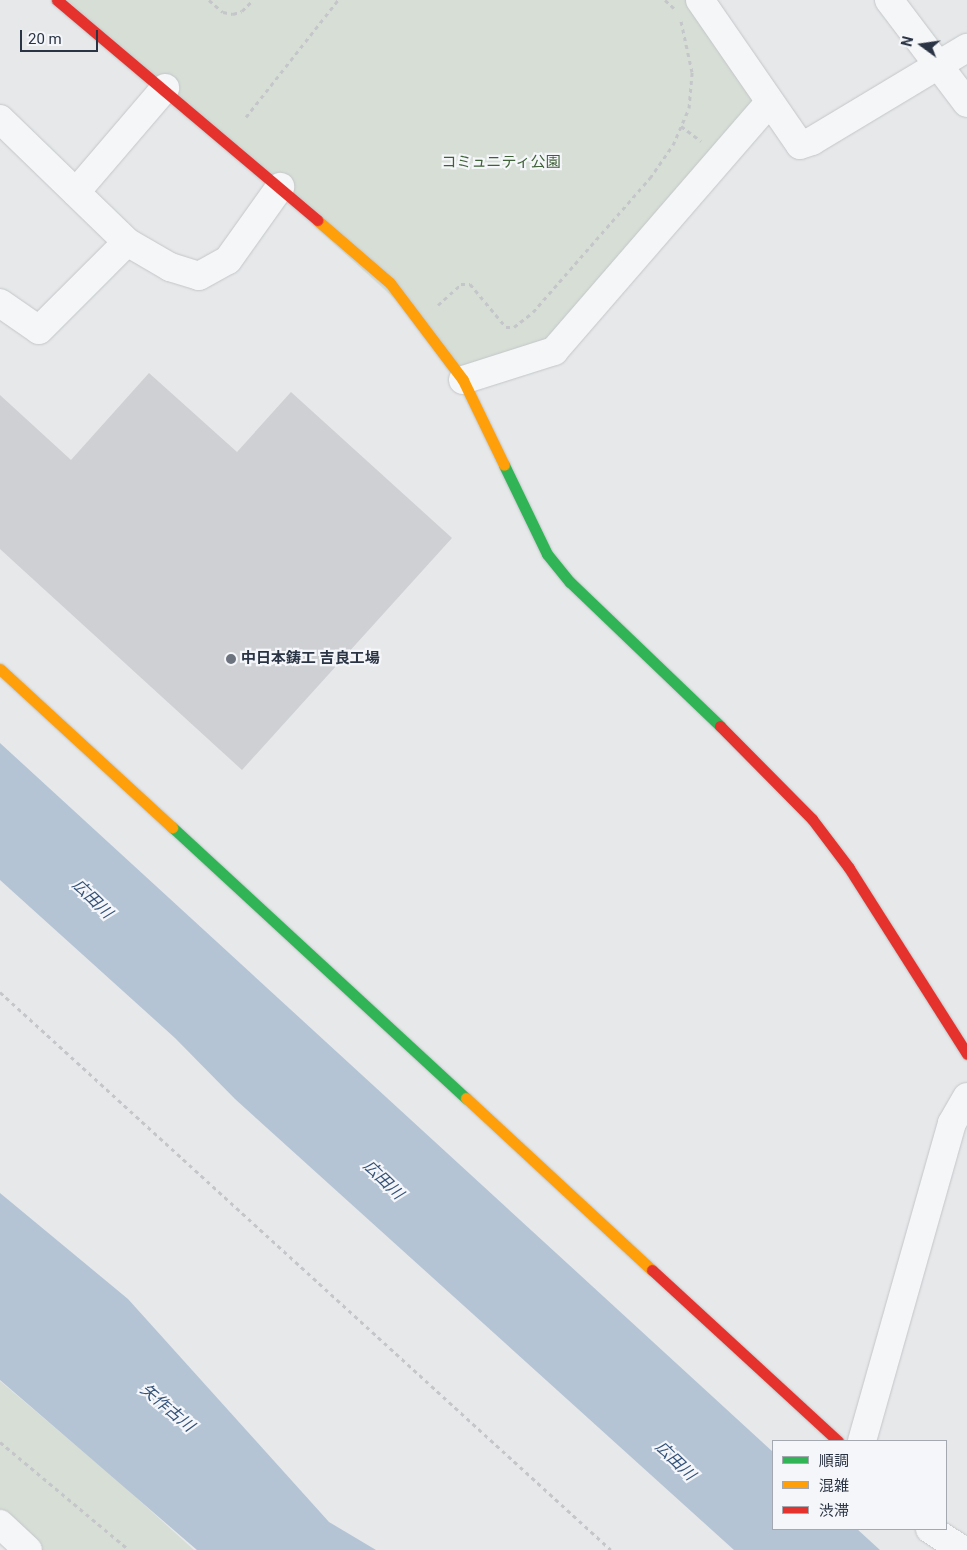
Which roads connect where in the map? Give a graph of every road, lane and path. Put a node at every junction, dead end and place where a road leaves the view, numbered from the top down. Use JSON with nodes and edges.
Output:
{"nodes":[{"id":1,"x":57,"y":0,"type":"edge"},
{"id":2,"x":209,"y":0,"type":"edge"},
{"id":3,"x":253,"y":0,"type":"edge"},
{"id":4,"x":338,"y":0,"type":"edge"},
{"id":5,"x":665,"y":0,"type":"edge"},
{"id":6,"x":700,"y":0,"type":"edge"},
{"id":7,"x":889,"y":0,"type":"edge"},
{"id":8,"x":967,"y":48,"type":"edge"},
{"id":9,"x":940,"y":64,"type":"junction"},
{"id":10,"x":967,"y":70,"type":"edge"},
{"id":11,"x":164,"y":88,"type":"junction"},
{"id":12,"x":769,"y":103,"type":"junction"},
{"id":13,"x":967,"y":103,"type":"edge"},
{"id":14,"x":246,"y":117,"type":"dead end"},
{"id":15,"x":0,"y":119,"type":"edge"},
{"id":16,"x":280,"y":187,"type":"junction"},
{"id":17,"x":76,"y":192,"type":"junction"},
{"id":18,"x":127,"y":242,"type":"junction"},
{"id":19,"x":0,"y":303,"type":"edge"},
{"id":20,"x":420,"y":322,"type":"junction"},
{"id":21,"x":463,"y":380,"type":"junction"},
{"id":22,"x":0,"y":669,"type":"edge"},
{"id":23,"x":0,"y":992,"type":"edge"},
{"id":24,"x":965,"y":1042,"type":"edge"},
{"id":25,"x":967,"y":1097,"type":"edge"},
{"id":26,"x":837,"y":1440,"type":"edge"},
{"id":27,"x":862,"y":1440,"type":"edge"},
{"id":28,"x":0,"y":1442,"type":"edge"},
{"id":29,"x":0,"y":1524,"type":"edge"},
{"id":30,"x":932,"y":1530,"type":"edge"},
{"id":31,"x":28,"y":1550,"type":"edge"},
{"id":32,"x":130,"y":1550,"type":"edge"},
{"id":33,"x":611,"y":1550,"type":"edge"},
{"id":34,"x":962,"y":1550,"type":"edge"}],
"edges":[{"from":1,"to":11,"type":"street"},
{"from":2,"to":3,"type":"path"},
{"from":4,"to":14,"type":"path"},
{"from":5,"to":20,"type":"path"},
{"from":6,"to":12,"type":"street"},
{"from":7,"to":9,"type":"street"},
{"from":8,"to":9,"type":"street"},
{"from":9,"to":10,"type":"street"},
{"from":9,"to":12,"type":"street"},
{"from":9,"to":13,"type":"street"},
{"from":11,"to":16,"type":"street"},
{"from":11,"to":17,"type":"street"},
{"from":12,"to":21,"type":"street"},
{"from":15,"to":17,"type":"street"},
{"from":16,"to":18,"type":"street"},
{"from":16,"to":20,"type":"street"},
{"from":17,"to":18,"type":"street"},
{"from":18,"to":19,"type":"street"},
{"from":20,"to":21,"type":"street"},
{"from":21,"to":24,"type":"street"},
{"from":22,"to":26,"type":"street"},
{"from":23,"to":33,"type":"path"},
{"from":25,"to":27,"type":"street"},
{"from":28,"to":32,"type":"path"},
{"from":29,"to":31,"type":"street"},
{"from":30,"to":34,"type":"street"}]}
